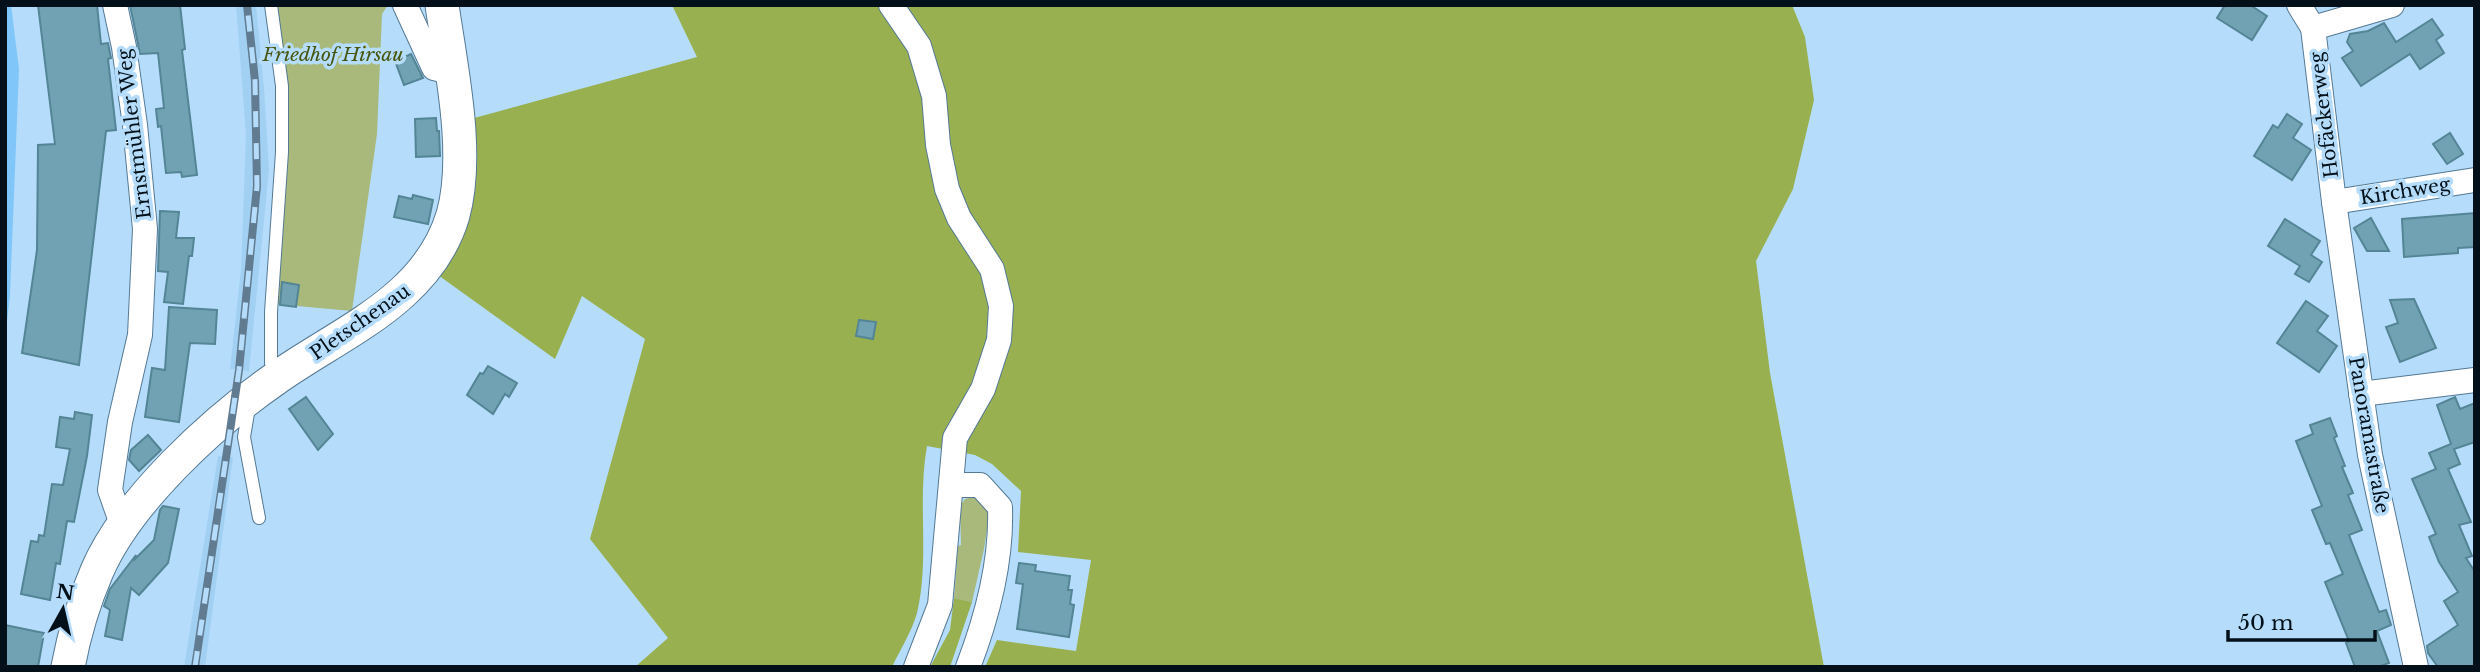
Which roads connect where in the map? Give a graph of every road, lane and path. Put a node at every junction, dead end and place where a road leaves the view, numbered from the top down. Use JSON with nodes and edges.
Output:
{"nodes":[{"id":1,"x":115,"y":5,"type":"edge"},
{"id":2,"x":271,"y":5,"type":"edge"},
{"id":3,"x":405,"y":5,"type":"edge"},
{"id":4,"x":442,"y":5,"type":"edge"},
{"id":5,"x":891,"y":5,"type":"edge"},
{"id":6,"x":2299,"y":5,"type":"edge"},
{"id":7,"x":2392,"y":5,"type":"edge"},
{"id":8,"x":2313,"y":27,"type":"junction"},
{"id":9,"x":451,"y":72,"type":"junction"},
{"id":10,"x":2475,"y":180,"type":"edge"},
{"id":11,"x":2334,"y":202,"type":"junction"},
{"id":12,"x":276,"y":378,"type":"junction"},
{"id":13,"x":2475,"y":380,"type":"edge"},
{"id":14,"x":2361,"y":394,"type":"junction"},
{"id":15,"x":242,"y":404,"type":"junction"},
{"id":16,"x":951,"y":485,"type":"junction"},
{"id":17,"x":259,"y":518,"type":"dead end"},
{"id":18,"x":123,"y":527,"type":"junction"},
{"id":19,"x":68,"y":667,"type":"edge"},
{"id":20,"x":916,"y":667,"type":"edge"},
{"id":21,"x":968,"y":667,"type":"edge"},
{"id":22,"x":2416,"y":667,"type":"edge"}],
"edges":[{"from":1,"to":18,"type":"street","name":"Ernstmühler Weg"},
{"from":2,"to":12,"type":"lane"},
{"from":3,"to":9,"type":"street"},
{"from":4,"to":9,"type":"main road","name":"Pletschenau"},
{"from":5,"to":16,"type":"street"},
{"from":6,"to":8,"type":"street","name":"Hofäckerweg"},
{"from":7,"to":8,"type":"street","name":"Hofäckerweg"},
{"from":8,"to":11,"type":"street","name":"Hofäckerweg"},
{"from":9,"to":12,"type":"main road","name":"Pletschenau"},
{"from":10,"to":11,"type":"street","name":"Kirchweg"},
{"from":11,"to":14,"type":"street","name":"Panoramastraße"},
{"from":12,"to":15,"type":"main road","name":"Pletschenau"},
{"from":13,"to":14,"type":"street"},
{"from":14,"to":22,"type":"street","name":"Panoramastraße"},
{"from":15,"to":17,"type":"lane"},
{"from":15,"to":18,"type":"main road","name":"Pletschenau"},
{"from":16,"to":20,"type":"street"},
{"from":16,"to":21,"type":"street"},
{"from":18,"to":19,"type":"main road"}]}
